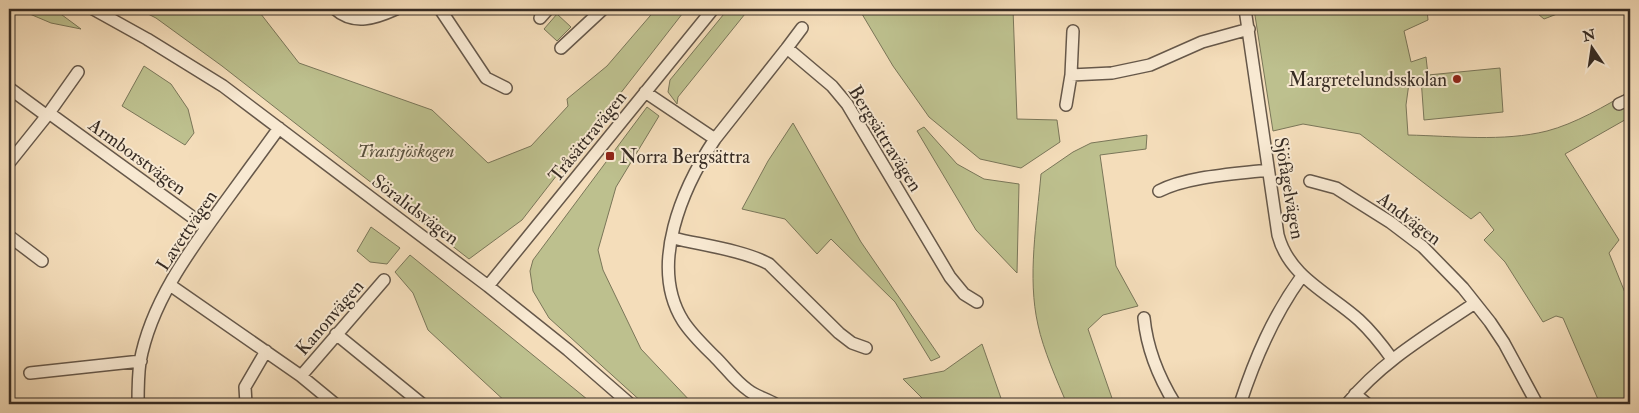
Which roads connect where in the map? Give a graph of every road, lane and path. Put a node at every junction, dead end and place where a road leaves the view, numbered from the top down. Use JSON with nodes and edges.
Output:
{"nodes":[{"id":1,"x":94,"y":9,"type":"edge"},
{"id":2,"x":335,"y":9,"type":"edge"},
{"id":3,"x":396,"y":9,"type":"edge"},
{"id":4,"x":440,"y":9,"type":"edge"},
{"id":5,"x":548,"y":9,"type":"edge"},
{"id":6,"x":603,"y":9,"type":"edge"},
{"id":7,"x":713,"y":9,"type":"edge"},
{"id":8,"x":1245,"y":9,"type":"edge"},
{"id":9,"x":540,"y":18,"type":"dead end"},
{"id":10,"x":802,"y":28,"type":"dead end"},
{"id":11,"x":1249,"y":29,"type":"junction"},
{"id":12,"x":1073,"y":31,"type":"dead end"},
{"id":13,"x":561,"y":48,"type":"dead end"},
{"id":14,"x":787,"y":48,"type":"junction"},
{"id":15,"x":78,"y":72,"type":"dead end"},
{"id":16,"x":1071,"y":75,"type":"junction"},
{"id":17,"x":9,"y":88,"type":"edge"},
{"id":18,"x":506,"y":88,"type":"dead end"},
{"id":19,"x":645,"y":92,"type":"junction"},
{"id":20,"x":1630,"y":99,"type":"edge"},
{"id":21,"x":1619,"y":104,"type":"dead end"},
{"id":22,"x":1066,"y":105,"type":"dead end"},
{"id":23,"x":48,"y":114,"type":"junction"},
{"id":24,"x":279,"y":128,"type":"junction"},
{"id":25,"x":715,"y":139,"type":"junction"},
{"id":26,"x":9,"y":163,"type":"edge"},
{"id":27,"x":1268,"y":170,"type":"junction"},
{"id":28,"x":1310,"y":181,"type":"dead end"},
{"id":29,"x":1159,"y":191,"type":"dead end"},
{"id":30,"x":206,"y":227,"type":"junction"},
{"id":31,"x":9,"y":236,"type":"edge"},
{"id":32,"x":673,"y":238,"type":"junction"},
{"id":33,"x":42,"y":260,"type":"dead end"},
{"id":34,"x":1302,"y":276,"type":"junction"},
{"id":35,"x":384,"y":280,"type":"dead end"},
{"id":36,"x":170,"y":284,"type":"junction"},
{"id":37,"x":488,"y":286,"type":"junction"},
{"id":38,"x":977,"y":302,"type":"dead end"},
{"id":39,"x":1475,"y":303,"type":"junction"},
{"id":40,"x":1144,"y":318,"type":"dead end"},
{"id":41,"x":336,"y":334,"type":"junction"},
{"id":42,"x":866,"y":348,"type":"dead end"},
{"id":43,"x":266,"y":351,"type":"junction"},
{"id":44,"x":1392,"y":359,"type":"junction"},
{"id":45,"x":141,"y":362,"type":"junction"},
{"id":46,"x":30,"y":373,"type":"dead end"},
{"id":47,"x":301,"y":376,"type":"junction"},
{"id":48,"x":1355,"y":394,"type":"junction"},
{"id":49,"x":138,"y":404,"type":"edge"},
{"id":50,"x":246,"y":404,"type":"edge"},
{"id":51,"x":335,"y":404,"type":"edge"},
{"id":52,"x":422,"y":404,"type":"edge"},
{"id":53,"x":630,"y":404,"type":"edge"},
{"id":54,"x":775,"y":404,"type":"edge"},
{"id":55,"x":1175,"y":404,"type":"edge"},
{"id":56,"x":1240,"y":404,"type":"edge"},
{"id":57,"x":1347,"y":404,"type":"edge"},
{"id":58,"x":1367,"y":404,"type":"edge"},
{"id":59,"x":1537,"y":404,"type":"edge"}],
"edges":[{"from":1,"to":24,"type":"street","name":"Söralidsvägen"},
{"from":2,"to":3,"type":"street"},
{"from":4,"to":18,"type":"street"},
{"from":5,"to":9,"type":"street"},
{"from":6,"to":13,"type":"street"},
{"from":7,"to":19,"type":"street","name":"Tråsättravägen"},
{"from":8,"to":11,"type":"street","name":"Sjöfågelvägen"},
{"from":10,"to":14,"type":"street"},
{"from":11,"to":16,"type":"street"},
{"from":11,"to":27,"type":"street","name":"Sjöfågelvägen"},
{"from":12,"to":16,"type":"street"},
{"from":14,"to":25,"type":"street"},
{"from":14,"to":38,"type":"street","name":"Bergsättravägen"},
{"from":15,"to":23,"type":"street"},
{"from":16,"to":22,"type":"street"},
{"from":17,"to":23,"type":"street","name":"Armborstvägen"},
{"from":19,"to":25,"type":"street"},
{"from":19,"to":37,"type":"street","name":"Tråsättravägen"},
{"from":20,"to":21,"type":"street"},
{"from":23,"to":26,"type":"street"},
{"from":23,"to":30,"type":"street","name":"Armborstvägen"},
{"from":24,"to":30,"type":"street","name":"Lavettvägen"},
{"from":24,"to":37,"type":"street","name":"Söralidsvägen"},
{"from":25,"to":32,"type":"street"},
{"from":27,"to":29,"type":"street"},
{"from":27,"to":34,"type":"street","name":"Sjöfågelvägen"},
{"from":28,"to":39,"type":"street","name":"Andvägen"},
{"from":30,"to":36,"type":"street","name":"Lavettvägen"},
{"from":31,"to":33,"type":"street"},
{"from":32,"to":42,"type":"street"},
{"from":32,"to":54,"type":"street"},
{"from":34,"to":44,"type":"street","name":"Sjöfågelvägen"},
{"from":34,"to":56,"type":"street"},
{"from":35,"to":41,"type":"street","name":"Kanonvägen"},
{"from":36,"to":43,"type":"street","name":"Kanonvägen"},
{"from":36,"to":45,"type":"street","name":"Lavettvägen"},
{"from":37,"to":53,"type":"street","name":"Söralidsvägen"},
{"from":39,"to":44,"type":"street"},
{"from":39,"to":59,"type":"street","name":"Andvägen"},
{"from":40,"to":55,"type":"street"},
{"from":41,"to":47,"type":"street","name":"Kanonvägen"},
{"from":41,"to":52,"type":"street"},
{"from":43,"to":47,"type":"street","name":"Kanonvägen"},
{"from":43,"to":50,"type":"street","name":"Kanonvägen"},
{"from":44,"to":48,"type":"street"},
{"from":45,"to":46,"type":"street"},
{"from":45,"to":49,"type":"street","name":"Lavettvägen"},
{"from":47,"to":51,"type":"street","name":"Kanonvägen"},
{"from":48,"to":57,"type":"street"},
{"from":48,"to":58,"type":"street"}]}
